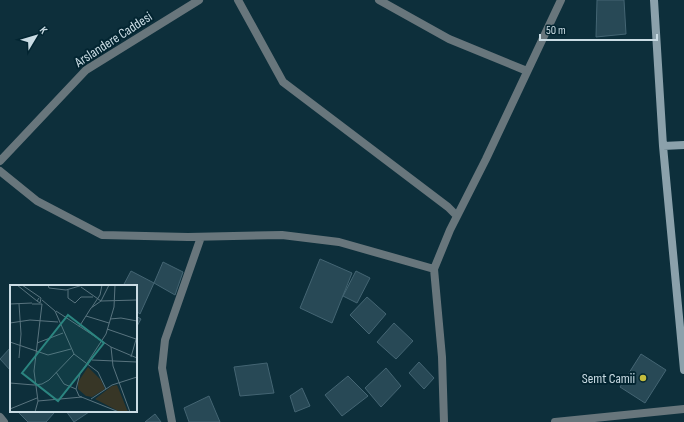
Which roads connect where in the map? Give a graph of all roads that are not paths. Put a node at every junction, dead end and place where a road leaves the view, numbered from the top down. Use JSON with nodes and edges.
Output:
{"nodes":[{"id":1,"x":199,"y":0,"type":"edge"},
{"id":2,"x":238,"y":0,"type":"edge"},
{"id":3,"x":379,"y":0,"type":"edge"},
{"id":4,"x":561,"y":0,"type":"edge"},
{"id":5,"x":654,"y":0,"type":"edge"},
{"id":6,"x":527,"y":71,"type":"junction"},
{"id":7,"x":684,"y":145,"type":"edge"},
{"id":8,"x":663,"y":146,"type":"junction"},
{"id":9,"x":0,"y":161,"type":"edge"},
{"id":10,"x":0,"y":171,"type":"edge"},
{"id":11,"x":457,"y":216,"type":"junction"},
{"id":12,"x":201,"y":237,"type":"junction"},
{"id":13,"x":434,"y":269,"type":"junction"},
{"id":14,"x":684,"y":370,"type":"edge"},
{"id":15,"x":684,"y":409,"type":"edge"},
{"id":16,"x":0,"y":417,"type":"edge"},
{"id":17,"x":4,"y":422,"type":"edge"},
{"id":18,"x":172,"y":422,"type":"edge"},
{"id":19,"x":444,"y":422,"type":"edge"},
{"id":20,"x":554,"y":422,"type":"edge"}],
"edges":[{"from":1,"to":9,"type":"street","name":"Arslandere Caddesi"},
{"from":2,"to":11,"type":"street"},
{"from":3,"to":6,"type":"street"},
{"from":4,"to":6,"type":"street"},
{"from":5,"to":8,"type":"street"},
{"from":6,"to":11,"type":"street"},
{"from":7,"to":8,"type":"street"},
{"from":8,"to":14,"type":"street"},
{"from":10,"to":12,"type":"street"},
{"from":11,"to":13,"type":"street"},
{"from":12,"to":13,"type":"street"},
{"from":12,"to":18,"type":"street"},
{"from":13,"to":19,"type":"street"},
{"from":15,"to":20,"type":"street"},
{"from":16,"to":17,"type":"street"}]}
